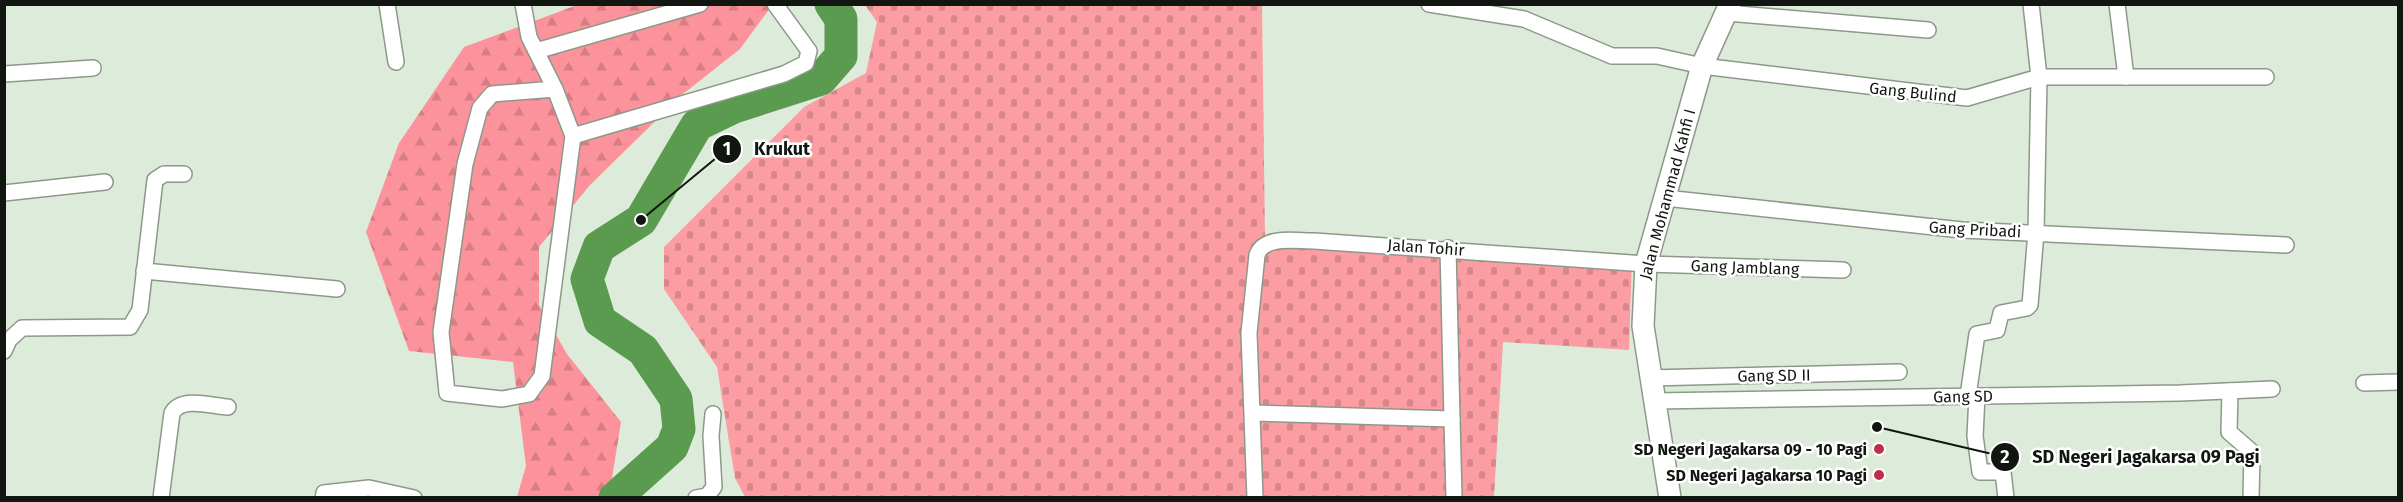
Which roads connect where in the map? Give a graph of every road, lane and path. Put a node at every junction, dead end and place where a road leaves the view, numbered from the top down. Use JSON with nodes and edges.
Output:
{"nodes":[{"id":1,"x":387,"y":4,"type":"edge"},
{"id":2,"x":523,"y":4,"type":"edge"},
{"id":3,"x":700,"y":4,"type":"edge"},
{"id":4,"x":775,"y":4,"type":"edge"},
{"id":5,"x":1429,"y":4,"type":"edge"},
{"id":6,"x":2031,"y":4,"type":"edge"},
{"id":7,"x":2116,"y":4,"type":"edge"},
{"id":8,"x":1728,"y":9,"type":"edge"},
{"id":9,"x":1928,"y":30,"type":"dead end"},
{"id":10,"x":536,"y":51,"type":"junction"},
{"id":11,"x":396,"y":62,"type":"dead end"},
{"id":12,"x":1702,"y":66,"type":"junction"},
{"id":13,"x":93,"y":68,"type":"dead end"},
{"id":14,"x":4,"y":74,"type":"edge"},
{"id":15,"x":2039,"y":77,"type":"junction"},
{"id":16,"x":2126,"y":77,"type":"junction"},
{"id":17,"x":2266,"y":77,"type":"dead end"},
{"id":18,"x":555,"y":89,"type":"junction"},
{"id":19,"x":573,"y":136,"type":"junction"},
{"id":20,"x":184,"y":174,"type":"dead end"},
{"id":21,"x":105,"y":182,"type":"dead end"},
{"id":22,"x":4,"y":193,"type":"edge"},
{"id":23,"x":1665,"y":198,"type":"junction"},
{"id":24,"x":2036,"y":232,"type":"junction"},
{"id":25,"x":2286,"y":245,"type":"dead end"},
{"id":26,"x":1448,"y":248,"type":"junction"},
{"id":27,"x":1646,"y":264,"type":"junction"},
{"id":28,"x":1844,"y":270,"type":"dead end"},
{"id":29,"x":144,"y":271,"type":"junction"},
{"id":30,"x":337,"y":289,"type":"dead end"},
{"id":31,"x":4,"y":351,"type":"edge"},
{"id":32,"x":1899,"y":372,"type":"dead end"},
{"id":33,"x":1649,"y":378,"type":"junction"},
{"id":34,"x":2398,"y":382,"type":"edge"},
{"id":35,"x":2364,"y":383,"type":"dead end"},
{"id":36,"x":2272,"y":389,"type":"dead end"},
{"id":37,"x":2230,"y":391,"type":"junction"},
{"id":38,"x":1972,"y":396,"type":"junction"},
{"id":39,"x":1653,"y":400,"type":"junction"},
{"id":40,"x":228,"y":407,"type":"dead end"},
{"id":41,"x":1253,"y":413,"type":"junction"},
{"id":42,"x":713,"y":414,"type":"dead end"},
{"id":43,"x":1452,"y":419,"type":"junction"},
{"id":44,"x":161,"y":498,"type":"edge"},
{"id":45,"x":323,"y":498,"type":"edge"},
{"id":46,"x":414,"y":498,"type":"edge"},
{"id":47,"x":696,"y":498,"type":"edge"},
{"id":48,"x":1255,"y":498,"type":"edge"},
{"id":49,"x":1454,"y":498,"type":"edge"},
{"id":50,"x":1670,"y":498,"type":"edge"},
{"id":51,"x":2006,"y":498,"type":"edge"},
{"id":52,"x":2251,"y":498,"type":"edge"}],
"edges":[{"from":1,"to":11,"type":"street"},
{"from":2,"to":10,"type":"street"},
{"from":3,"to":10,"type":"street"},
{"from":4,"to":19,"type":"street"},
{"from":5,"to":12,"type":"street","name":"Gang Bulind"},
{"from":6,"to":15,"type":"street"},
{"from":7,"to":16,"type":"street"},
{"from":8,"to":9,"type":"street"},
{"from":8,"to":12,"type":"main road","name":"Jalan Mohammad Kahfi I"},
{"from":10,"to":18,"type":"street"},
{"from":12,"to":15,"type":"street","name":"Gang Bulind"},
{"from":12,"to":23,"type":"main road","name":"Jalan Mohammad Kahfi I"},
{"from":13,"to":14,"type":"street"},
{"from":15,"to":16,"type":"street","name":"Gang Bulind"},
{"from":15,"to":24,"type":"street"},
{"from":16,"to":17,"type":"street","name":"Gang Bulind"},
{"from":18,"to":19,"type":"street"},
{"from":18,"to":19,"type":"street"},
{"from":20,"to":29,"type":"street"},
{"from":21,"to":22,"type":"street"},
{"from":23,"to":24,"type":"street","name":"Gang Pribadi"},
{"from":23,"to":27,"type":"main road","name":"Jalan Mohammad Kahfi I"},
{"from":24,"to":25,"type":"street","name":"Gang Pribadi"},
{"from":24,"to":38,"type":"street"},
{"from":26,"to":27,"type":"street","name":"Jalan Tohir"},
{"from":26,"to":41,"type":"street","name":"Jalan Tohir"},
{"from":26,"to":43,"type":"street"},
{"from":27,"to":28,"type":"street","name":"Gang Jamblang"},
{"from":27,"to":33,"type":"main road","name":"Jalan Mohammad Kahfi I"},
{"from":29,"to":30,"type":"street"},
{"from":29,"to":31,"type":"street"},
{"from":32,"to":33,"type":"street","name":"Gang SD II"},
{"from":33,"to":39,"type":"main road","name":"Jalan Mohammad Kahfi I"},
{"from":34,"to":35,"type":"street"},
{"from":36,"to":37,"type":"street","name":"Gang SD"},
{"from":37,"to":38,"type":"street","name":"Gang SD"},
{"from":37,"to":52,"type":"street"},
{"from":38,"to":39,"type":"street","name":"Gang SD"},
{"from":38,"to":51,"type":"street"},
{"from":39,"to":50,"type":"main road","name":"Jalan Mohammad Kahfi I"},
{"from":40,"to":44,"type":"street"},
{"from":41,"to":43,"type":"street"},
{"from":41,"to":48,"type":"street"},
{"from":42,"to":47,"type":"street"},
{"from":43,"to":49,"type":"street"},
{"from":45,"to":46,"type":"street"}]}
